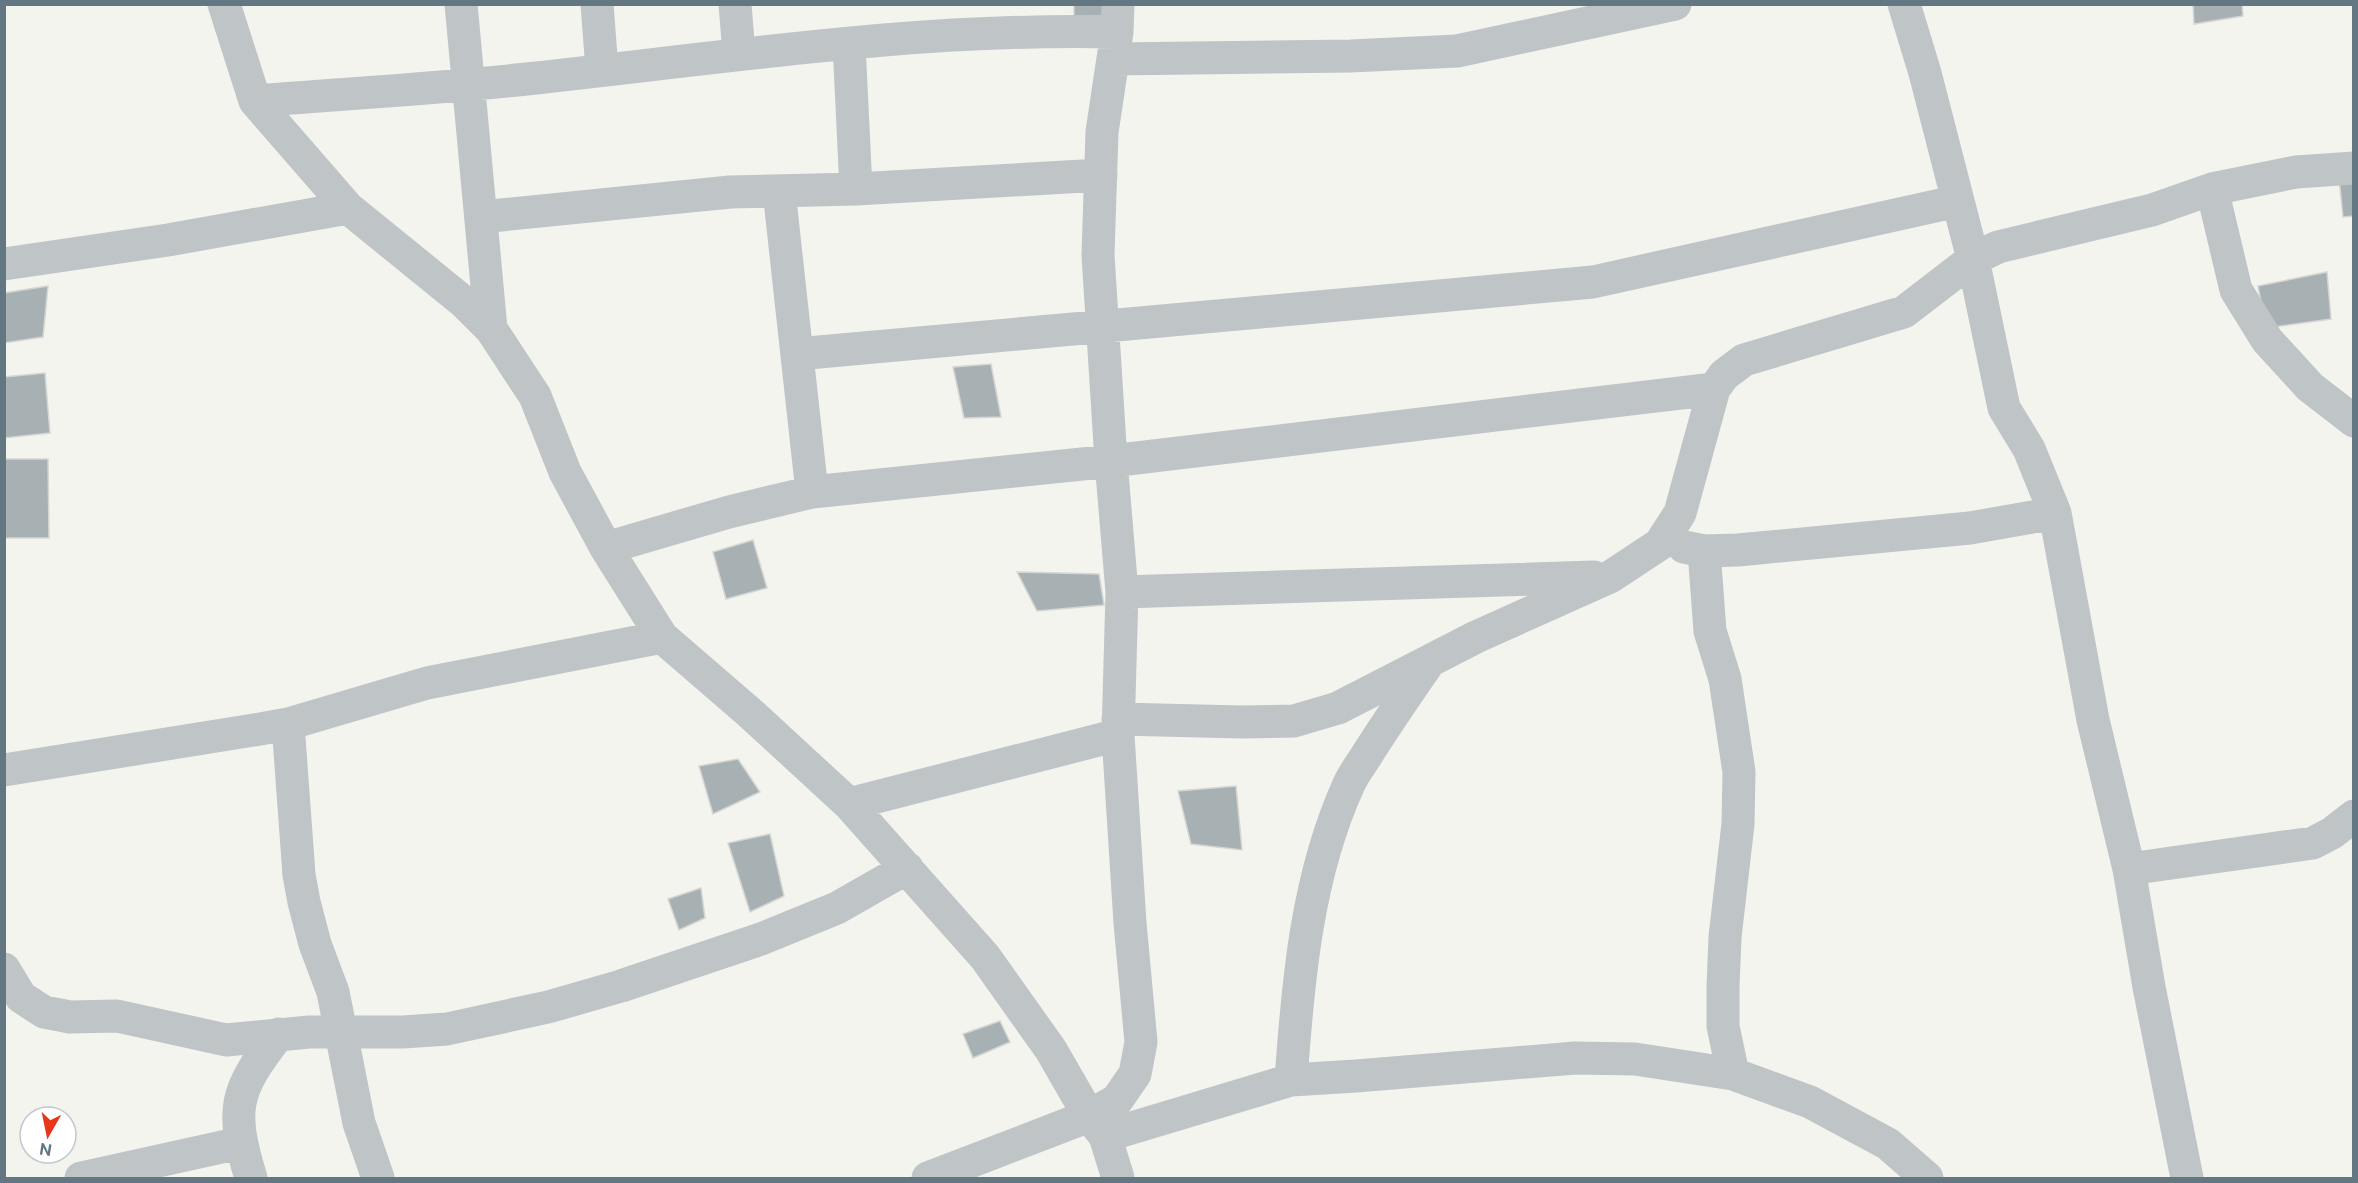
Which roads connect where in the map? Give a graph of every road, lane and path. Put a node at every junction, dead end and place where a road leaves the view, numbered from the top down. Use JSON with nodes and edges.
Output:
{"nodes":[{"id":1,"x":224,"y":4,"type":"edge"},
{"id":2,"x":460,"y":4,"type":"edge"},
{"id":3,"x":597,"y":4,"type":"edge"},
{"id":4,"x":735,"y":4,"type":"edge"},
{"id":5,"x":1675,"y":4,"type":"edge"},
{"id":6,"x":1904,"y":4,"type":"edge"},
{"id":7,"x":1116,"y":32,"type":"edge"},
{"id":8,"x":849,"y":44,"type":"junction"},
{"id":9,"x":739,"y":54,"type":"junction"},
{"id":10,"x":602,"y":70,"type":"junction"},
{"id":11,"x":468,"y":84,"type":"junction"},
{"id":12,"x":255,"y":101,"type":"junction"},
{"id":13,"x":2354,"y":168,"type":"edge"},
{"id":14,"x":1101,"y":175,"type":"junction"},
{"id":15,"x":856,"y":189,"type":"junction"},
{"id":16,"x":2212,"y":189,"type":"junction"},
{"id":17,"x":779,"y":191,"type":"junction"},
{"id":18,"x":1958,"y":201,"type":"junction"},
{"id":19,"x":348,"y":208,"type":"junction"},
{"id":20,"x":481,"y":217,"type":"junction"},
{"id":21,"x":1973,"y":259,"type":"junction"},
{"id":22,"x":4,"y":264,"type":"edge"},
{"id":23,"x":1103,"y":327,"type":"junction"},
{"id":24,"x":491,"y":328,"type":"junction"},
{"id":25,"x":797,"y":354,"type":"junction"},
{"id":26,"x":1714,"y":389,"type":"junction"},
{"id":27,"x":2354,"y":420,"type":"edge"},
{"id":28,"x":1111,"y":461,"type":"junction"},
{"id":29,"x":812,"y":492,"type":"junction"},
{"id":30,"x":2055,"y":513,"type":"junction"},
{"id":31,"x":1660,"y":543,"type":"junction"},
{"id":32,"x":606,"y":548,"type":"junction"},
{"id":33,"x":1704,"y":550,"type":"junction"},
{"id":34,"x":1610,"y":577,"type":"junction"},
{"id":35,"x":1122,"y":592,"type":"junction"},
{"id":36,"x":662,"y":637,"type":"junction"},
{"id":37,"x":1430,"y":661,"type":"junction"},
{"id":38,"x":288,"y":724,"type":"junction"},
{"id":39,"x":1118,"y":727,"type":"junction"},
{"id":40,"x":4,"y":770,"type":"edge"},
{"id":41,"x":849,"y":804,"type":"junction"},
{"id":42,"x":2354,"y":816,"type":"edge"},
{"id":43,"x":907,"y":868,"type":"junction"},
{"id":44,"x":2129,"y":869,"type":"junction"},
{"id":45,"x":4,"y":969,"type":"edge"},
{"id":46,"x":13,"y":998,"type":"edge"},
{"id":47,"x":341,"y":1031,"type":"junction"},
{"id":48,"x":279,"y":1034,"type":"junction"},
{"id":49,"x":1733,"y":1074,"type":"junction"},
{"id":50,"x":1290,"y":1080,"type":"junction"},
{"id":51,"x":1097,"y":1126,"type":"junction"},
{"id":52,"x":240,"y":1143,"type":"junction"},
{"id":53,"x":81,"y":1179,"type":"edge"},
{"id":54,"x":251,"y":1179,"type":"edge"},
{"id":55,"x":378,"y":1179,"type":"edge"},
{"id":56,"x":928,"y":1179,"type":"edge"},
{"id":57,"x":1118,"y":1179,"type":"edge"},
{"id":58,"x":1927,"y":1179,"type":"edge"},
{"id":59,"x":2187,"y":1179,"type":"edge"}],
"edges":[{"from":1,"to":12,"type":"street"},
{"from":2,"to":11,"type":"street"},
{"from":3,"to":10,"type":"street"},
{"from":4,"to":9,"type":"street"},
{"from":5,"to":7,"type":"street"},
{"from":6,"to":18,"type":"street"},
{"from":7,"to":8,"type":"street"},
{"from":7,"to":14,"type":"street"},
{"from":8,"to":9,"type":"street"},
{"from":8,"to":15,"type":"street"},
{"from":9,"to":10,"type":"street"},
{"from":10,"to":11,"type":"street"},
{"from":11,"to":12,"type":"street"},
{"from":11,"to":20,"type":"street"},
{"from":12,"to":19,"type":"street"},
{"from":13,"to":16,"type":"street"},
{"from":14,"to":15,"type":"street"},
{"from":14,"to":23,"type":"street"},
{"from":15,"to":17,"type":"street"},
{"from":16,"to":21,"type":"street"},
{"from":16,"to":27,"type":"street"},
{"from":17,"to":20,"type":"street"},
{"from":17,"to":25,"type":"street"},
{"from":18,"to":21,"type":"street"},
{"from":18,"to":23,"type":"street"},
{"from":19,"to":22,"type":"street"},
{"from":19,"to":24,"type":"street"},
{"from":20,"to":24,"type":"street"},
{"from":21,"to":26,"type":"street"},
{"from":21,"to":30,"type":"street"},
{"from":23,"to":25,"type":"street"},
{"from":23,"to":28,"type":"street"},
{"from":24,"to":32,"type":"street"},
{"from":25,"to":29,"type":"street"},
{"from":26,"to":28,"type":"street"},
{"from":26,"to":31,"type":"street"},
{"from":28,"to":29,"type":"street"},
{"from":28,"to":35,"type":"street"},
{"from":29,"to":32,"type":"street"},
{"from":30,"to":33,"type":"street"},
{"from":30,"to":44,"type":"street"},
{"from":31,"to":33,"type":"street"},
{"from":31,"to":34,"type":"street"},
{"from":32,"to":36,"type":"street"},
{"from":33,"to":49,"type":"street"},
{"from":34,"to":35,"type":"street"},
{"from":34,"to":37,"type":"street"},
{"from":35,"to":39,"type":"street"},
{"from":36,"to":38,"type":"street"},
{"from":36,"to":41,"type":"street"},
{"from":37,"to":39,"type":"street"},
{"from":37,"to":50,"type":"street"},
{"from":38,"to":40,"type":"street"},
{"from":38,"to":47,"type":"street"},
{"from":39,"to":41,"type":"street"},
{"from":39,"to":51,"type":"street"},
{"from":41,"to":43,"type":"street"},
{"from":42,"to":44,"type":"street"},
{"from":43,"to":47,"type":"street"},
{"from":43,"to":51,"type":"street"},
{"from":44,"to":59,"type":"street"},
{"from":45,"to":46,"type":"street"},
{"from":46,"to":48,"type":"street"},
{"from":47,"to":48,"type":"street"},
{"from":47,"to":55,"type":"street"},
{"from":48,"to":52,"type":"street"},
{"from":49,"to":50,"type":"street"},
{"from":49,"to":58,"type":"street"},
{"from":50,"to":51,"type":"street"},
{"from":51,"to":56,"type":"street"},
{"from":51,"to":57,"type":"street"},
{"from":52,"to":53,"type":"street"},
{"from":52,"to":54,"type":"street"}]}
